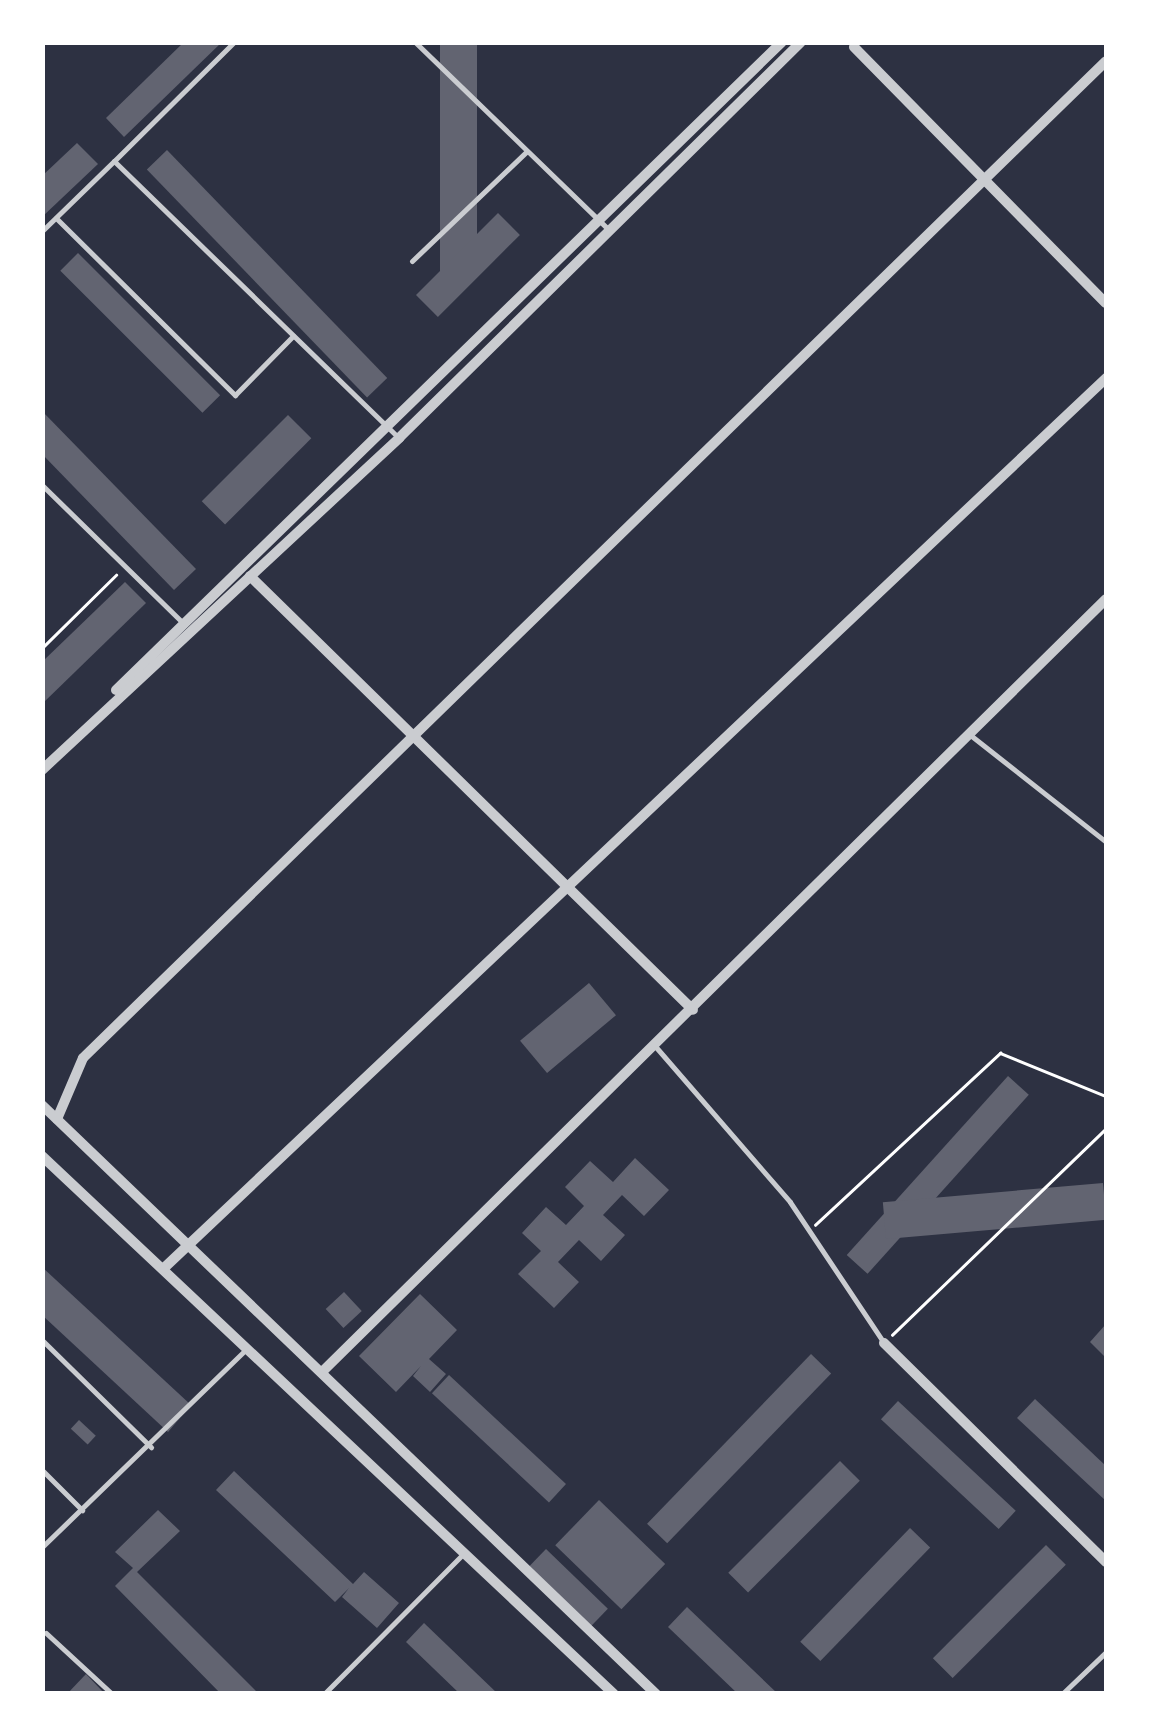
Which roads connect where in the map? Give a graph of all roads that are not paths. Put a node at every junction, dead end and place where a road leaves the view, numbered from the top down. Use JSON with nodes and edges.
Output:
{"nodes":[{"id":1,"x":234,"y":42,"type":"edge"},
{"id":2,"x":415,"y":42,"type":"edge"},
{"id":3,"x":782,"y":42,"type":"edge"},
{"id":4,"x":801,"y":42,"type":"edge"},
{"id":5,"x":854,"y":48,"type":"dead end"},
{"id":6,"x":1106,"y":60,"type":"edge"},
{"id":7,"x":527,"y":151,"type":"junction"},
{"id":8,"x":114,"y":161,"type":"junction"},
{"id":9,"x":982,"y":174,"type":"junction"},
{"id":10,"x":56,"y":218,"type":"junction"},
{"id":11,"x":609,"y":230,"type":"junction"},
{"id":12,"x":42,"y":231,"type":"edge"},
{"id":13,"x":412,"y":261,"type":"dead end"},
{"id":14,"x":1106,"y":303,"type":"edge"},
{"id":15,"x":293,"y":336,"type":"junction"},
{"id":16,"x":1106,"y":378,"type":"edge"},
{"id":17,"x":399,"y":438,"type":"junction"},
{"id":18,"x":42,"y":485,"type":"edge"},
{"id":19,"x":250,"y":576,"type":"junction"},
{"id":20,"x":1106,"y":599,"type":"edge"},
{"id":21,"x":190,"y":630,"type":"junction"},
{"id":22,"x":409,"y":732,"type":"junction"},
{"id":23,"x":970,"y":734,"type":"junction"},
{"id":24,"x":42,"y":762,"type":"edge"},
{"id":25,"x":42,"y":770,"type":"edge"},
{"id":26,"x":1106,"y":842,"type":"edge"},
{"id":27,"x":569,"y":889,"type":"junction"},
{"id":28,"x":1106,"y":990,"type":"edge"},
{"id":29,"x":1106,"y":1002,"type":"edge"},
{"id":30,"x":693,"y":1010,"type":"junction"},
{"id":31,"x":656,"y":1046,"type":"junction"},
{"id":32,"x":42,"y":1104,"type":"edge"},
{"id":33,"x":57,"y":1119,"type":"junction"},
{"id":34,"x":42,"y":1156,"type":"edge"},
{"id":35,"x":187,"y":1244,"type":"junction"},
{"id":36,"x":164,"y":1268,"type":"junction"},
{"id":37,"x":42,"y":1340,"type":"edge"},
{"id":38,"x":884,"y":1343,"type":"joint"},
{"id":39,"x":245,"y":1350,"type":"junction"},
{"id":40,"x":324,"y":1370,"type":"junction"},
{"id":41,"x":151,"y":1447,"type":"junction"},
{"id":42,"x":42,"y":1470,"type":"edge"},
{"id":43,"x":82,"y":1510,"type":"junction"},
{"id":44,"x":42,"y":1547,"type":"edge"},
{"id":45,"x":464,"y":1553,"type":"junction"},
{"id":46,"x":1106,"y":1562,"type":"edge"},
{"id":47,"x":46,"y":1633,"type":"dead end"},
{"id":48,"x":1106,"y":1652,"type":"edge"},
{"id":49,"x":112,"y":1694,"type":"edge"},
{"id":50,"x":324,"y":1694,"type":"edge"},
{"id":51,"x":614,"y":1694,"type":"edge"},
{"id":52,"x":656,"y":1694,"type":"edge"},
{"id":53,"x":1062,"y":1694,"type":"edge"}],
"edges":[{"from":1,"to":8,"type":"lane"},
{"from":2,"to":7,"type":"lane"},
{"from":3,"to":24,"type":"street"},
{"from":4,"to":11,"type":"street"},
{"from":5,"to":9,"type":"street"},
{"from":6,"to":9,"type":"street"},
{"from":7,"to":11,"type":"lane"},
{"from":7,"to":13,"type":"lane"},
{"from":8,"to":10,"type":"lane"},
{"from":8,"to":15,"type":"lane"},
{"from":9,"to":14,"type":"street"},
{"from":9,"to":22,"type":"street"},
{"from":10,"to":12,"type":"lane"},
{"from":10,"to":15,"type":"lane"},
{"from":11,"to":17,"type":"street"},
{"from":15,"to":17,"type":"lane"},
{"from":16,"to":27,"type":"street"},
{"from":17,"to":19,"type":"street"},
{"from":18,"to":21,"type":"lane"},
{"from":19,"to":21,"type":"street"},
{"from":19,"to":22,"type":"street"},
{"from":20,"to":23,"type":"street"},
{"from":21,"to":25,"type":"street"},
{"from":22,"to":27,"type":"street"},
{"from":22,"to":33,"type":"street"},
{"from":23,"to":26,"type":"lane"},
{"from":23,"to":30,"type":"street"},
{"from":27,"to":30,"type":"street"},
{"from":27,"to":35,"type":"street"},
{"from":28,"to":29,"type":"lane"},
{"from":30,"to":31,"type":"street"},
{"from":31,"to":38,"type":"lane"},
{"from":31,"to":40,"type":"street"},
{"from":32,"to":33,"type":"street"},
{"from":33,"to":35,"type":"street"},
{"from":34,"to":36,"type":"street"},
{"from":35,"to":36,"type":"street"},
{"from":35,"to":40,"type":"street"},
{"from":36,"to":39,"type":"street"},
{"from":37,"to":41,"type":"lane"},
{"from":38,"to":46,"type":"street"},
{"from":39,"to":41,"type":"lane"},
{"from":39,"to":45,"type":"street"},
{"from":40,"to":52,"type":"street"},
{"from":41,"to":43,"type":"lane"},
{"from":42,"to":43,"type":"lane"},
{"from":43,"to":44,"type":"lane"},
{"from":45,"to":50,"type":"lane"},
{"from":45,"to":51,"type":"street"},
{"from":47,"to":49,"type":"lane"},
{"from":48,"to":53,"type":"lane"}]}
